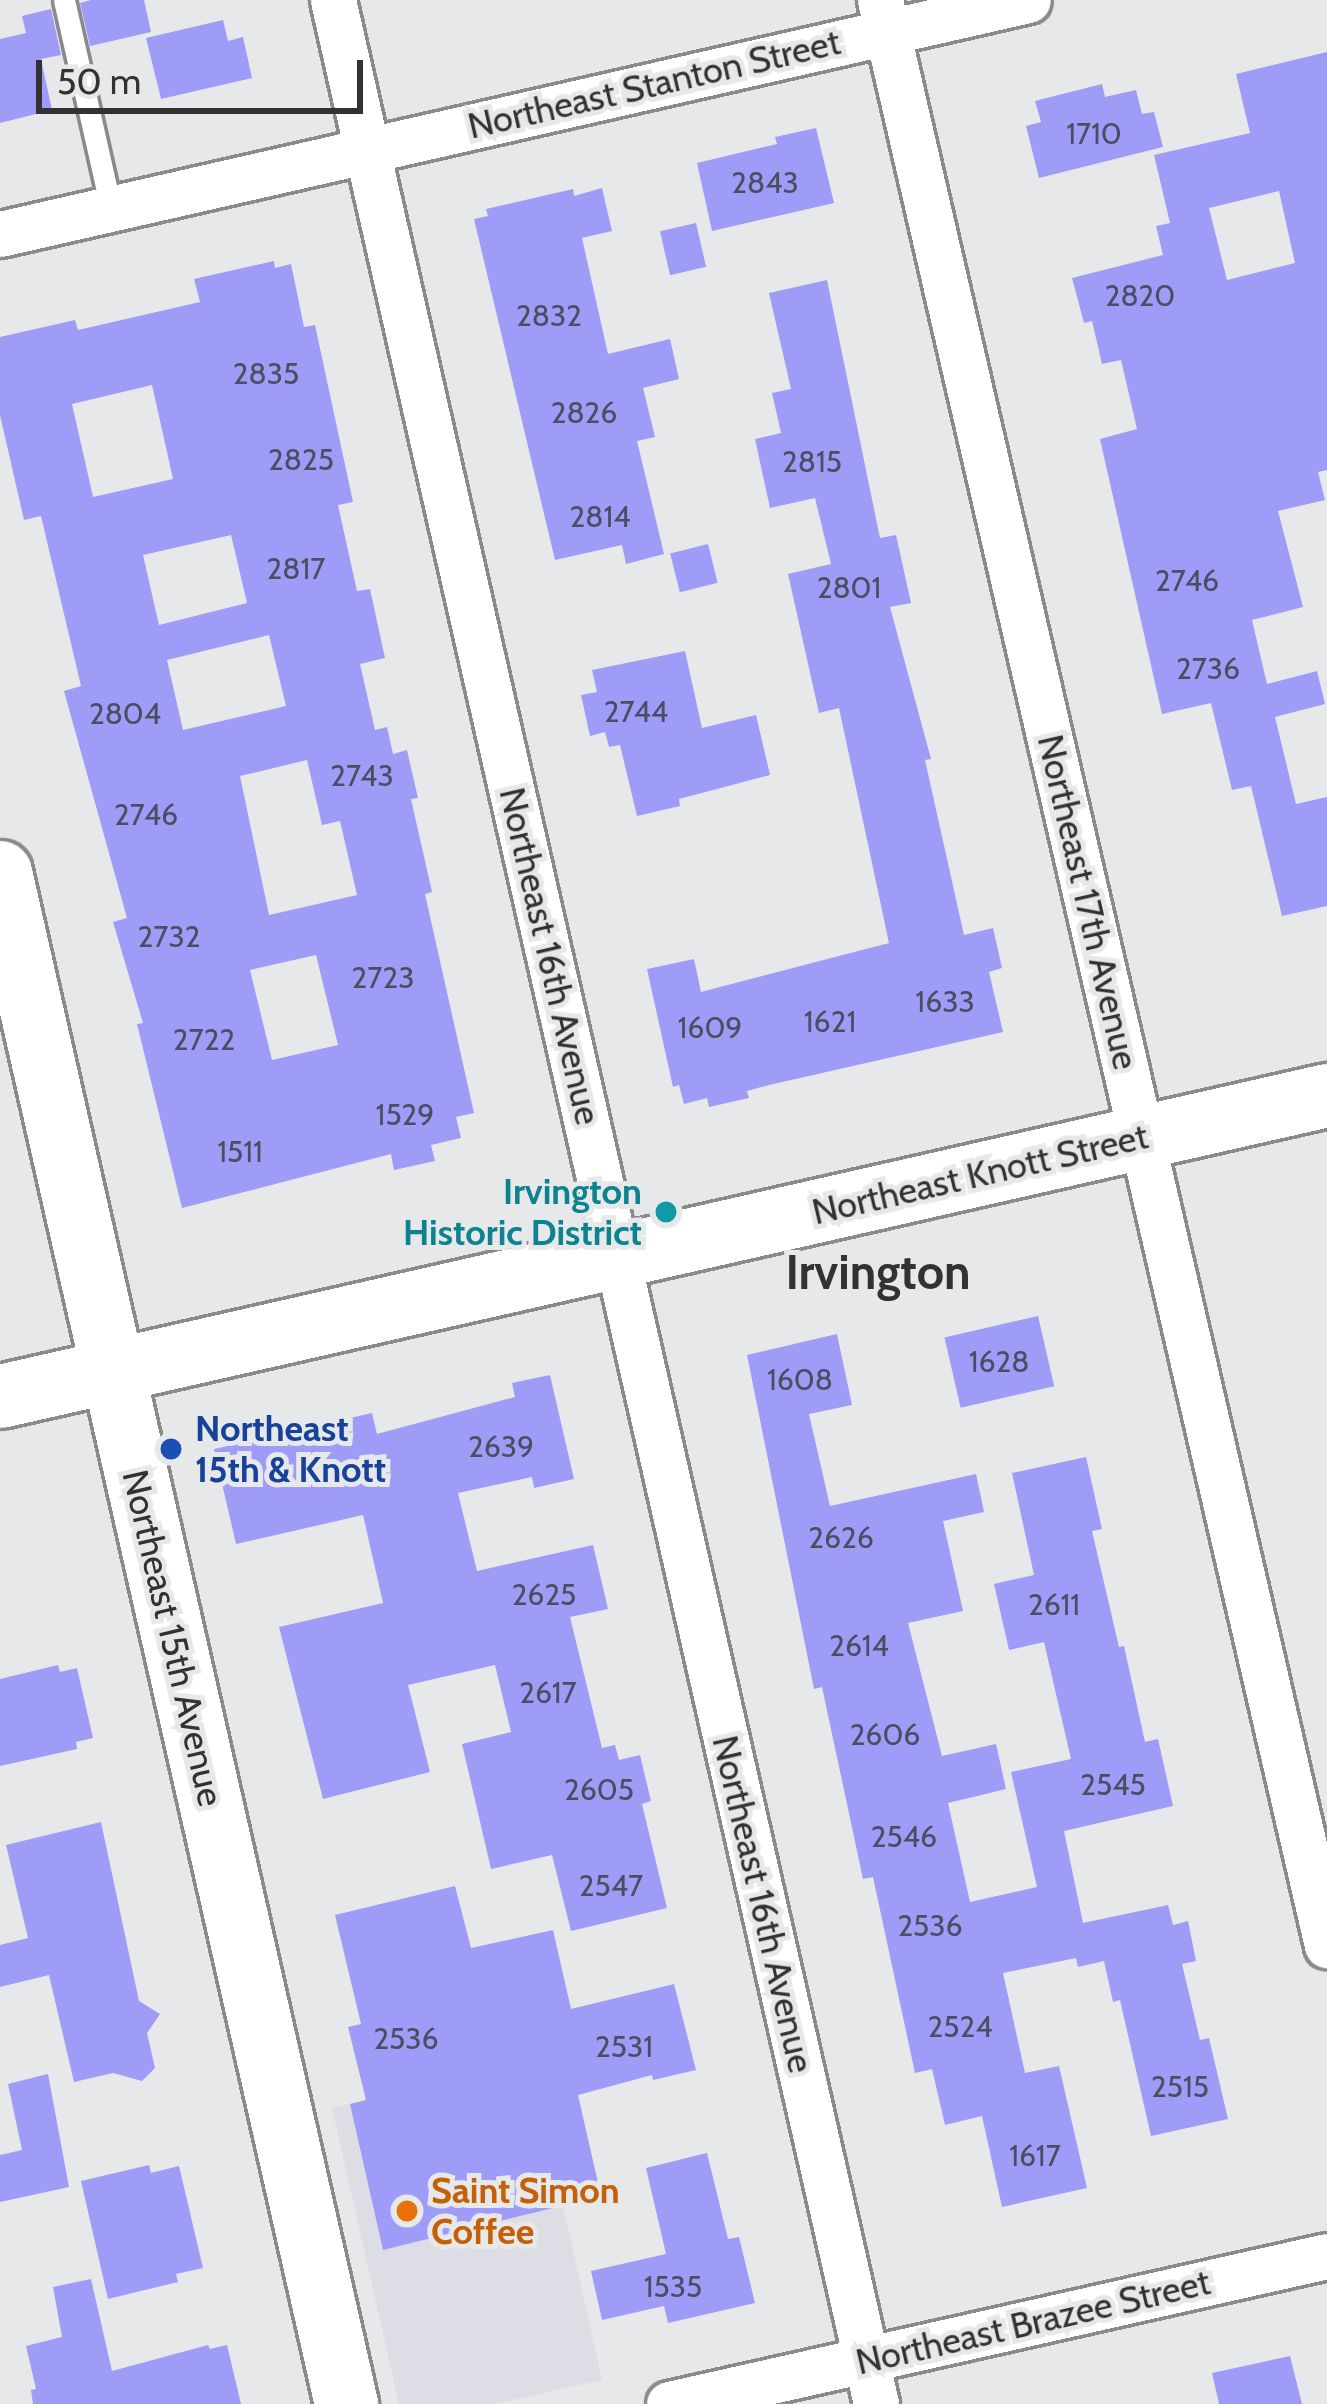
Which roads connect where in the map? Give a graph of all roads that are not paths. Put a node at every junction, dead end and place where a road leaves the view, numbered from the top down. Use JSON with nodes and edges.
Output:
{"nodes":[{"id":1,"x":64,"y":0,"type":"edge"},
{"id":2,"x":333,"y":0,"type":"edge"},
{"id":3,"x":1028,"y":0,"type":"edge"},
{"id":4,"x":883,"y":16,"type":"edge"},
{"id":5,"x":366,"y":149,"type":"junction"},
{"id":6,"x":111,"y":208,"type":"junction"},
{"id":7,"x":0,"y":234,"type":"edge"},
{"id":8,"x":0,"y":872,"type":"edge"},
{"id":9,"x":1327,"y":1095,"type":"edge"},
{"id":10,"x":1142,"y":1137,"type":"junction"},
{"id":11,"x":619,"y":1256,"type":"junction"},
{"id":12,"x":113,"y":1372,"type":"junction"},
{"id":13,"x":0,"y":1396,"type":"edge"},
{"id":14,"x":1327,"y":1946,"type":"edge"},
{"id":15,"x":1327,"y":2256,"type":"edge"},
{"id":16,"x":871,"y":2382,"type":"edge"},
{"id":17,"x":346,"y":2404,"type":"edge"},
{"id":18,"x":669,"y":2404,"type":"edge"}],
"edges":[{"from":1,"to":6,"type":"lane"},
{"from":2,"to":5,"type":"street","name":"Northeast 16th Avenue"},
{"from":3,"to":4,"type":"street","name":"Northeast Stanton Street"},
{"from":4,"to":5,"type":"street","name":"Northeast Stanton Street"},
{"from":4,"to":10,"type":"street","name":"Northeast 17th Avenue"},
{"from":5,"to":6,"type":"street","name":"Northeast Stanton Street"},
{"from":5,"to":11,"type":"street","name":"Northeast 16th Avenue"},
{"from":6,"to":7,"type":"street","name":"Northeast Stanton Street"},
{"from":8,"to":12,"type":"street","name":"Northeast 15th Avenue"},
{"from":9,"to":10,"type":"street","name":"Northeast Knott Street"},
{"from":10,"to":11,"type":"street","name":"Northeast Knott Street"},
{"from":10,"to":14,"type":"street","name":"Northeast 17th Avenue"},
{"from":11,"to":12,"type":"street","name":"Northeast Knott Street"},
{"from":11,"to":16,"type":"street","name":"Northeast 16th Avenue"},
{"from":12,"to":13,"type":"street","name":"Northeast Knott Street"},
{"from":12,"to":17,"type":"street","name":"Northeast 15th Avenue"},
{"from":15,"to":16,"type":"street","name":"Northeast Brazee Street"},
{"from":16,"to":18,"type":"street","name":"Northeast Brazee Street"}]}
